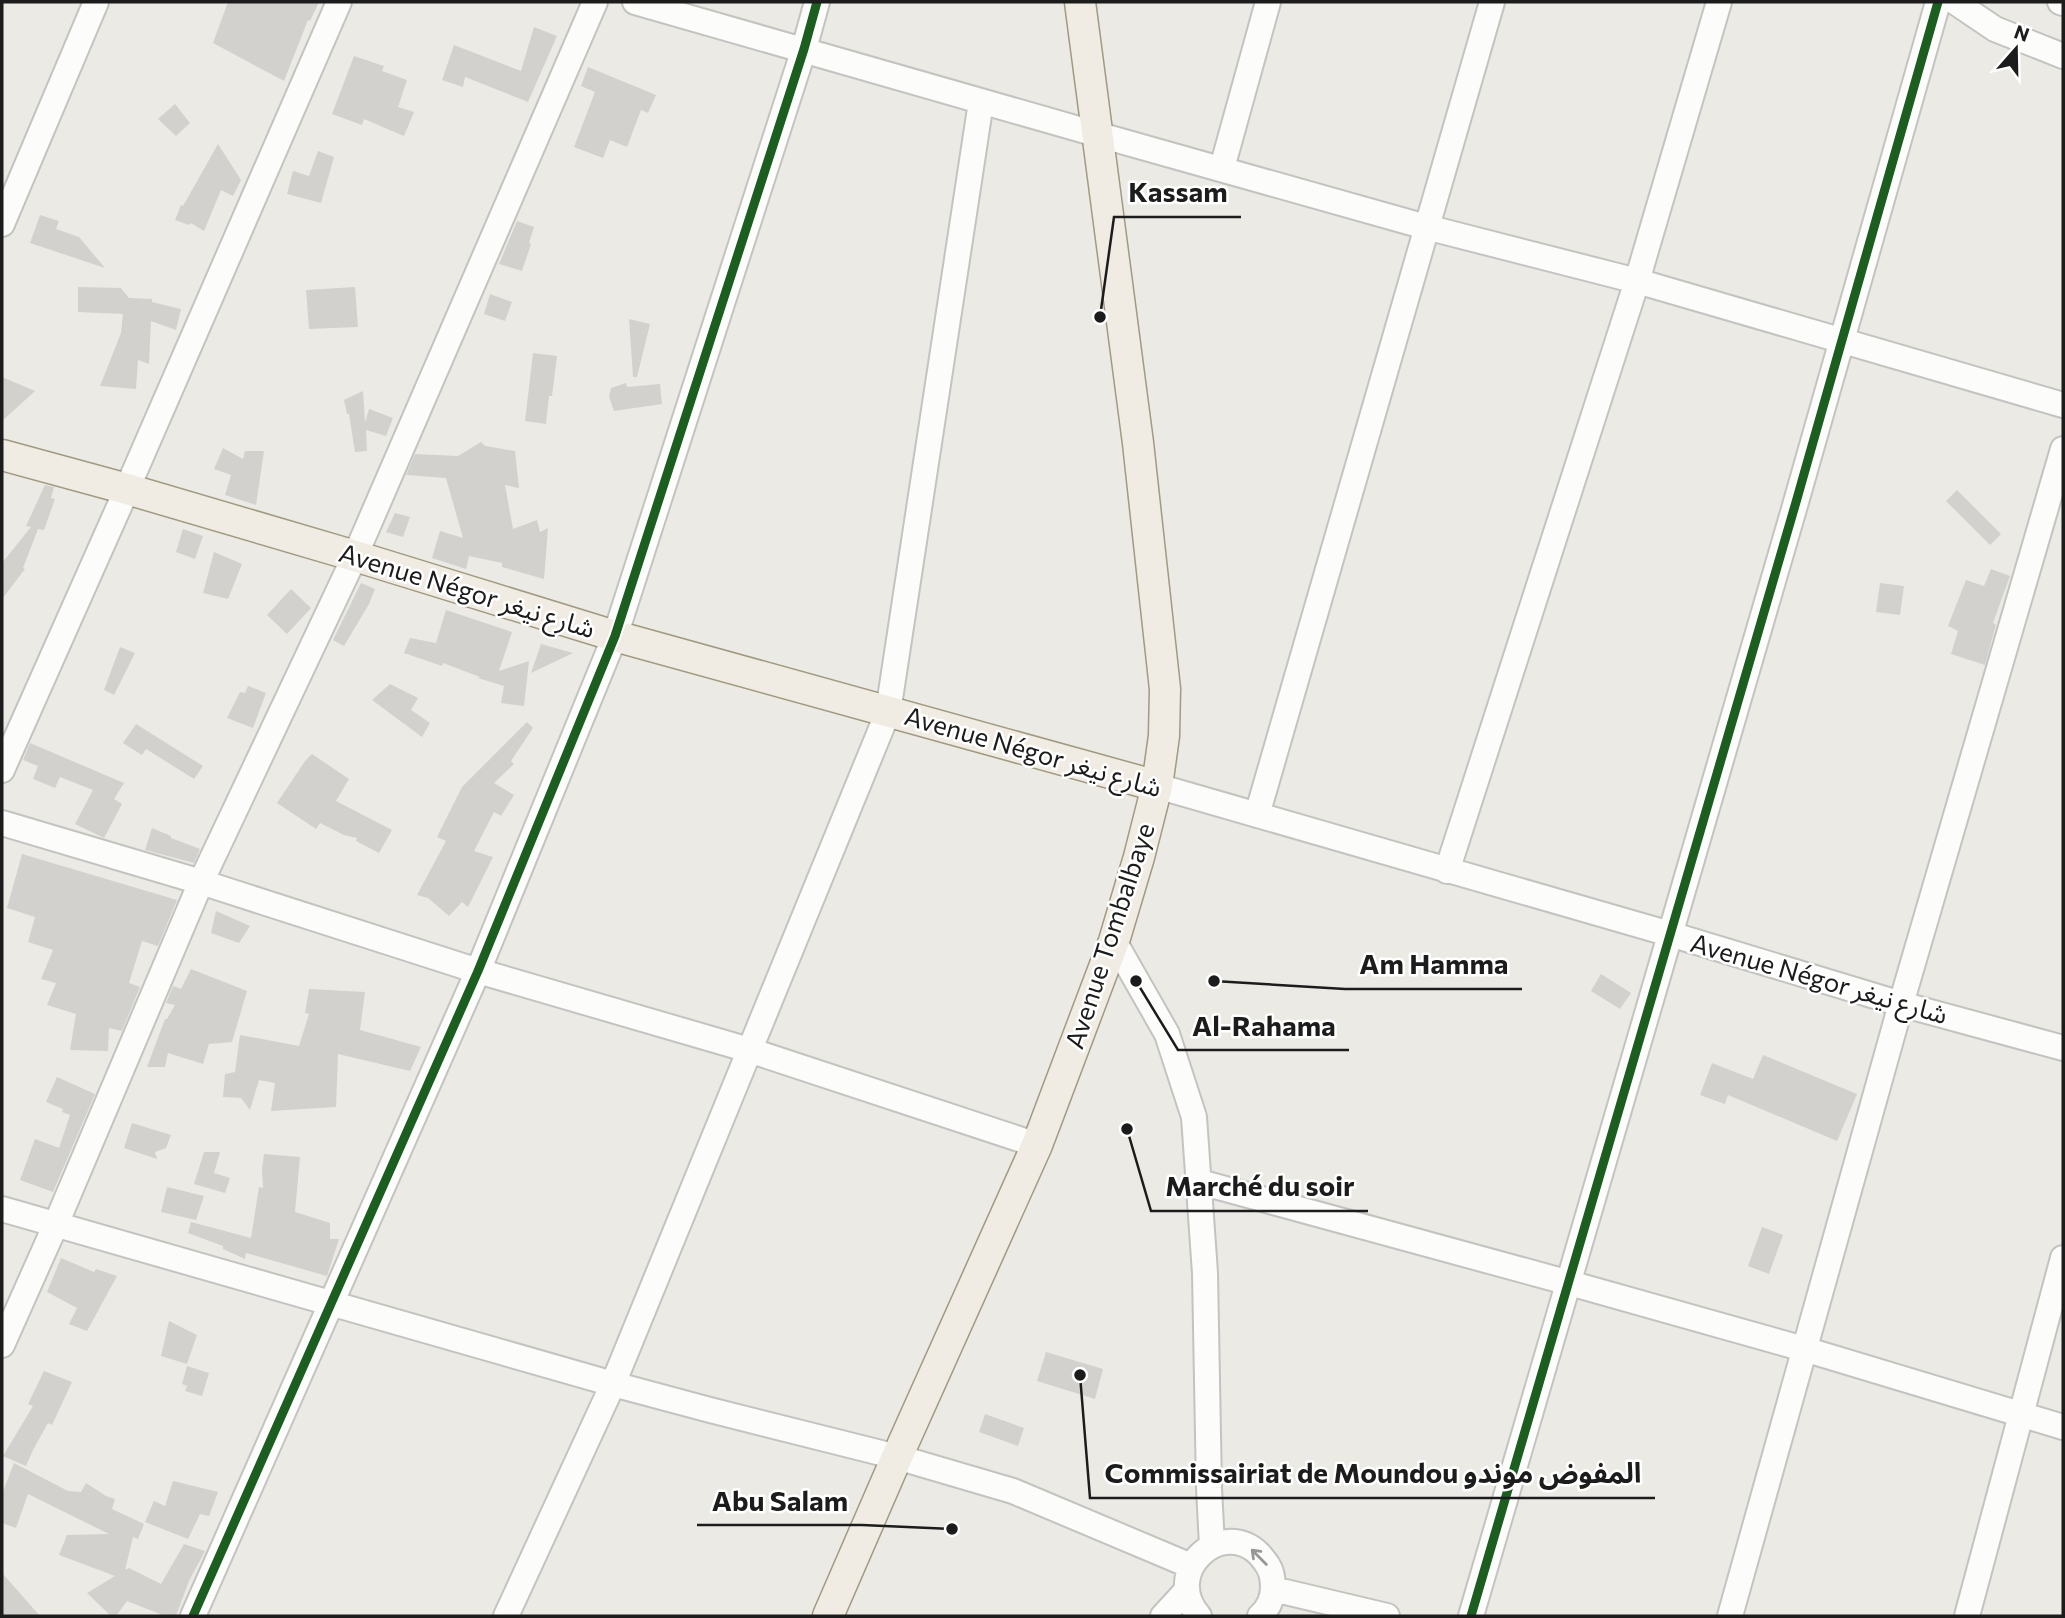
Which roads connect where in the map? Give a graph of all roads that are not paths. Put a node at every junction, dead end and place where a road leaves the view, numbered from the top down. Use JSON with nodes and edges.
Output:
{"nodes":[{"id":1,"x":96,"y":2,"type":"edge"},
{"id":2,"x":339,"y":2,"type":"edge"},
{"id":3,"x":595,"y":2,"type":"edge"},
{"id":4,"x":635,"y":2,"type":"edge"},
{"id":5,"x":817,"y":2,"type":"edge"},
{"id":6,"x":1080,"y":2,"type":"edge"},
{"id":7,"x":1268,"y":2,"type":"edge"},
{"id":8,"x":1492,"y":2,"type":"edge"},
{"id":9,"x":1719,"y":2,"type":"edge"},
{"id":10,"x":1938,"y":2,"type":"edge"},
{"id":11,"x":1955,"y":2,"type":"edge"},
{"id":12,"x":804,"y":49,"type":"junction"},
{"id":13,"x":2063,"y":56,"type":"edge"},
{"id":14,"x":981,"y":102,"type":"junction"},
{"id":15,"x":1096,"y":135,"type":"junction"},
{"id":16,"x":1222,"y":168,"type":"junction"},
{"id":17,"x":2,"y":224,"type":"edge"},
{"id":18,"x":1426,"y":227,"type":"junction"},
{"id":19,"x":1637,"y":281,"type":"junction"},
{"id":20,"x":1842,"y":341,"type":"junction"},
{"id":21,"x":2063,"y":405,"type":"edge"},
{"id":22,"x":2063,"y":449,"type":"edge"},
{"id":23,"x":2,"y":456,"type":"edge"},
{"id":24,"x":127,"y":489,"type":"junction"},
{"id":25,"x":355,"y":556,"type":"junction"},
{"id":26,"x":615,"y":636,"type":"junction"},
{"id":27,"x":888,"y":712,"type":"junction"},
{"id":28,"x":2,"y":770,"type":"edge"},
{"id":29,"x":1157,"y":786,"type":"junction"},
{"id":30,"x":1257,"y":815,"type":"junction"},
{"id":31,"x":2,"y":823,"type":"edge"},
{"id":32,"x":1447,"y":871,"type":"junction"},
{"id":33,"x":201,"y":882,"type":"junction"},
{"id":34,"x":1670,"y":934,"type":"junction"},
{"id":35,"x":1114,"y":941,"type":"junction"},
{"id":36,"x":478,"y":971,"type":"junction"},
{"id":37,"x":1901,"y":1004,"type":"junction"},
{"id":38,"x":2063,"y":1048,"type":"edge"},
{"id":39,"x":749,"y":1050,"type":"junction"},
{"id":40,"x":1037,"y":1145,"type":"junction"},
{"id":41,"x":1200,"y":1182,"type":"junction"},
{"id":42,"x":2,"y":1209,"type":"edge"},
{"id":43,"x":56,"y":1224,"type":"junction"},
{"id":44,"x":2063,"y":1258,"type":"edge"},
{"id":45,"x":1566,"y":1282,"type":"junction"},
{"id":46,"x":331,"y":1304,"type":"junction"},
{"id":47,"x":2,"y":1345,"type":"edge"},
{"id":48,"x":1804,"y":1349,"type":"junction"},
{"id":49,"x":613,"y":1384,"type":"junction"},
{"id":50,"x":2020,"y":1415,"type":"junction"},
{"id":51,"x":2063,"y":1427,"type":"edge"},
{"id":52,"x":897,"y":1457,"type":"junction"},
{"id":53,"x":1212,"y":1546,"type":"junction"},
{"id":54,"x":1191,"y":1566,"type":"junction"},
{"id":55,"x":1186,"y":1591,"type":"junction"},
{"id":56,"x":1267,"y":1608,"type":"edge"},
{"id":57,"x":193,"y":1616,"type":"edge"},
{"id":58,"x":506,"y":1616,"type":"edge"},
{"id":59,"x":828,"y":1616,"type":"edge"},
{"id":60,"x":1163,"y":1616,"type":"edge"},
{"id":61,"x":1199,"y":1616,"type":"edge"},
{"id":62,"x":1387,"y":1616,"type":"edge"},
{"id":63,"x":1471,"y":1616,"type":"edge"},
{"id":64,"x":1730,"y":1616,"type":"edge"},
{"id":65,"x":1967,"y":1616,"type":"edge"}],
"edges":[{"from":1,"to":17,"type":"street"},
{"from":2,"to":24,"type":"street"},
{"from":3,"to":25,"type":"street"},
{"from":4,"to":12,"type":"street"},
{"from":5,"to":12,"type":"street"},
{"from":6,"to":15,"type":"main road","name":"Avenue Tombalbaye"},
{"from":7,"to":16,"type":"street"},
{"from":8,"to":18,"type":"street"},
{"from":9,"to":19,"type":"street"},
{"from":10,"to":20,"type":"street"},
{"from":11,"to":13,"type":"street"},
{"from":12,"to":14,"type":"street"},
{"from":12,"to":26,"type":"street"},
{"from":14,"to":15,"type":"street"},
{"from":14,"to":27,"type":"street"},
{"from":15,"to":16,"type":"street"},
{"from":15,"to":29,"type":"main road","name":"Avenue Tombalbaye"},
{"from":16,"to":18,"type":"street"},
{"from":18,"to":19,"type":"street"},
{"from":18,"to":30,"type":"street"},
{"from":19,"to":20,"type":"street"},
{"from":19,"to":32,"type":"street"},
{"from":20,"to":21,"type":"street"},
{"from":20,"to":34,"type":"street"},
{"from":22,"to":37,"type":"street"},
{"from":23,"to":24,"type":"main road","name":"Avenue Négor شارع نيغر"},
{"from":24,"to":25,"type":"main road","name":"Avenue Négor شارع نيغر"},
{"from":24,"to":28,"type":"street"},
{"from":25,"to":26,"type":"main road","name":"Avenue Négor شارع نيغر"},
{"from":25,"to":33,"type":"street"},
{"from":26,"to":27,"type":"main road","name":"Avenue Négor شارع نيغر"},
{"from":26,"to":36,"type":"street"},
{"from":27,"to":29,"type":"main road","name":"Avenue Négor شارع نيغر"},
{"from":27,"to":39,"type":"street"},
{"from":29,"to":30,"type":"street","name":"Avenue Négor شارع نيغر"},
{"from":29,"to":35,"type":"main road","name":"Avenue Tombalbaye"},
{"from":30,"to":32,"type":"street","name":"Avenue Négor شارع نيغر"},
{"from":31,"to":33,"type":"street"},
{"from":32,"to":34,"type":"street","name":"Avenue Négor شارع نيغر"},
{"from":33,"to":36,"type":"street"},
{"from":33,"to":43,"type":"street"},
{"from":34,"to":37,"type":"street","name":"Avenue Négor شارع نيغر"},
{"from":34,"to":45,"type":"street"},
{"from":35,"to":40,"type":"main road","name":"Avenue Tombalbaye"},
{"from":35,"to":41,"type":"street"},
{"from":36,"to":39,"type":"street"},
{"from":36,"to":46,"type":"street"},
{"from":37,"to":38,"type":"street","name":"Avenue Négor شارع نيغر"},
{"from":37,"to":48,"type":"street"},
{"from":39,"to":40,"type":"street"},
{"from":39,"to":49,"type":"street"},
{"from":40,"to":52,"type":"main road","name":"Avenue Tombalbaye"},
{"from":41,"to":45,"type":"street"},
{"from":41,"to":53,"type":"street"},
{"from":42,"to":43,"type":"street"},
{"from":43,"to":46,"type":"street"},
{"from":43,"to":47,"type":"street"},
{"from":44,"to":50,"type":"street"},
{"from":45,"to":48,"type":"street"},
{"from":45,"to":63,"type":"street"},
{"from":46,"to":49,"type":"street"},
{"from":46,"to":57,"type":"street"},
{"from":48,"to":50,"type":"street"},
{"from":48,"to":64,"type":"street"},
{"from":49,"to":52,"type":"street"},
{"from":49,"to":58,"type":"street"},
{"from":50,"to":51,"type":"street"},
{"from":50,"to":65,"type":"street"},
{"from":52,"to":54,"type":"street"},
{"from":52,"to":59,"type":"main road","name":"Avenue Tombalbaye"},
{"from":53,"to":54,"type":"street"},
{"from":56,"to":53,"type":"street","one_way":true},
{"from":54,"to":55,"type":"street"},
{"from":55,"to":60,"type":"street"},
{"from":55,"to":61,"type":"street"},
{"from":56,"to":62,"type":"street"}]}
